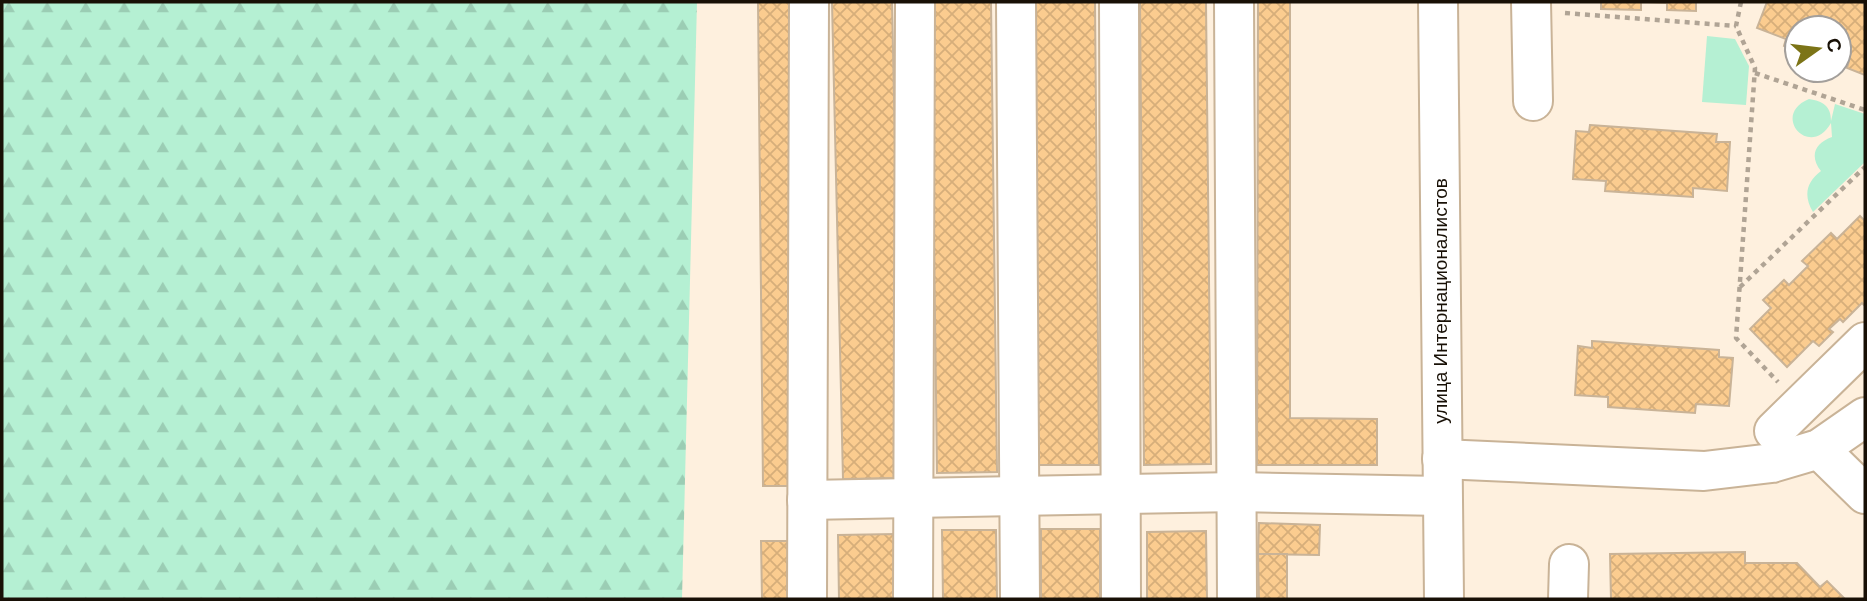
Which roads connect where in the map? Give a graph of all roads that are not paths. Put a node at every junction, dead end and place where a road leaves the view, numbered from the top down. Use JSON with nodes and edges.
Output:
{"nodes":[{"id":1,"x":809,"y":2,"type":"edge"},
{"id":2,"x":915,"y":2,"type":"edge"},
{"id":3,"x":1016,"y":2,"type":"edge"},
{"id":4,"x":1119,"y":2,"type":"edge"},
{"id":5,"x":1234,"y":2,"type":"edge"},
{"id":6,"x":1438,"y":2,"type":"edge"},
{"id":7,"x":1542,"y":7,"type":"edge"},
{"id":8,"x":1533,"y":101,"type":"dead end"},
{"id":9,"x":1865,"y":342,"type":"edge"},
{"id":10,"x":1865,"y":417,"type":"edge"},
{"id":11,"x":1774,"y":431,"type":"dead end"},
{"id":12,"x":1819,"y":449,"type":"junction"},
{"id":13,"x":1442,"y":459,"type":"junction"},
{"id":14,"x":1237,"y":492,"type":"junction"},
{"id":15,"x":1119,"y":494,"type":"junction"},
{"id":16,"x":1865,"y":494,"type":"edge"},
{"id":17,"x":1019,"y":496,"type":"junction"},
{"id":18,"x":1442,"y":496,"type":"junction"},
{"id":19,"x":913,"y":499,"type":"junction"},
{"id":20,"x":807,"y":500,"type":"junction"},
{"id":21,"x":807,"y":599,"type":"edge"},
{"id":22,"x":913,"y":599,"type":"edge"},
{"id":23,"x":1020,"y":599,"type":"edge"},
{"id":24,"x":1121,"y":599,"type":"edge"},
{"id":25,"x":1237,"y":599,"type":"edge"},
{"id":26,"x":1444,"y":599,"type":"edge"}],
"edges":[{"from":1,"to":20,"type":"street"},
{"from":2,"to":19,"type":"street"},
{"from":3,"to":17,"type":"street"},
{"from":4,"to":15,"type":"street"},
{"from":5,"to":14,"type":"street"},
{"from":6,"to":13,"type":"street","name":"улица Интернационалистов"},
{"from":7,"to":8,"type":"street"},
{"from":9,"to":11,"type":"street"},
{"from":10,"to":12,"type":"street"},
{"from":12,"to":13,"type":"street"},
{"from":12,"to":16,"type":"street"},
{"from":13,"to":18,"type":"street","name":"улица Интернационалистов"},
{"from":14,"to":15,"type":"street"},
{"from":14,"to":18,"type":"street"},
{"from":14,"to":25,"type":"street"},
{"from":15,"to":17,"type":"street"},
{"from":15,"to":24,"type":"street"},
{"from":17,"to":19,"type":"street"},
{"from":17,"to":23,"type":"street"},
{"from":18,"to":26,"type":"street","name":"улица Интернационалистов"},
{"from":19,"to":20,"type":"street"},
{"from":19,"to":22,"type":"street"},
{"from":20,"to":21,"type":"street"}]}
